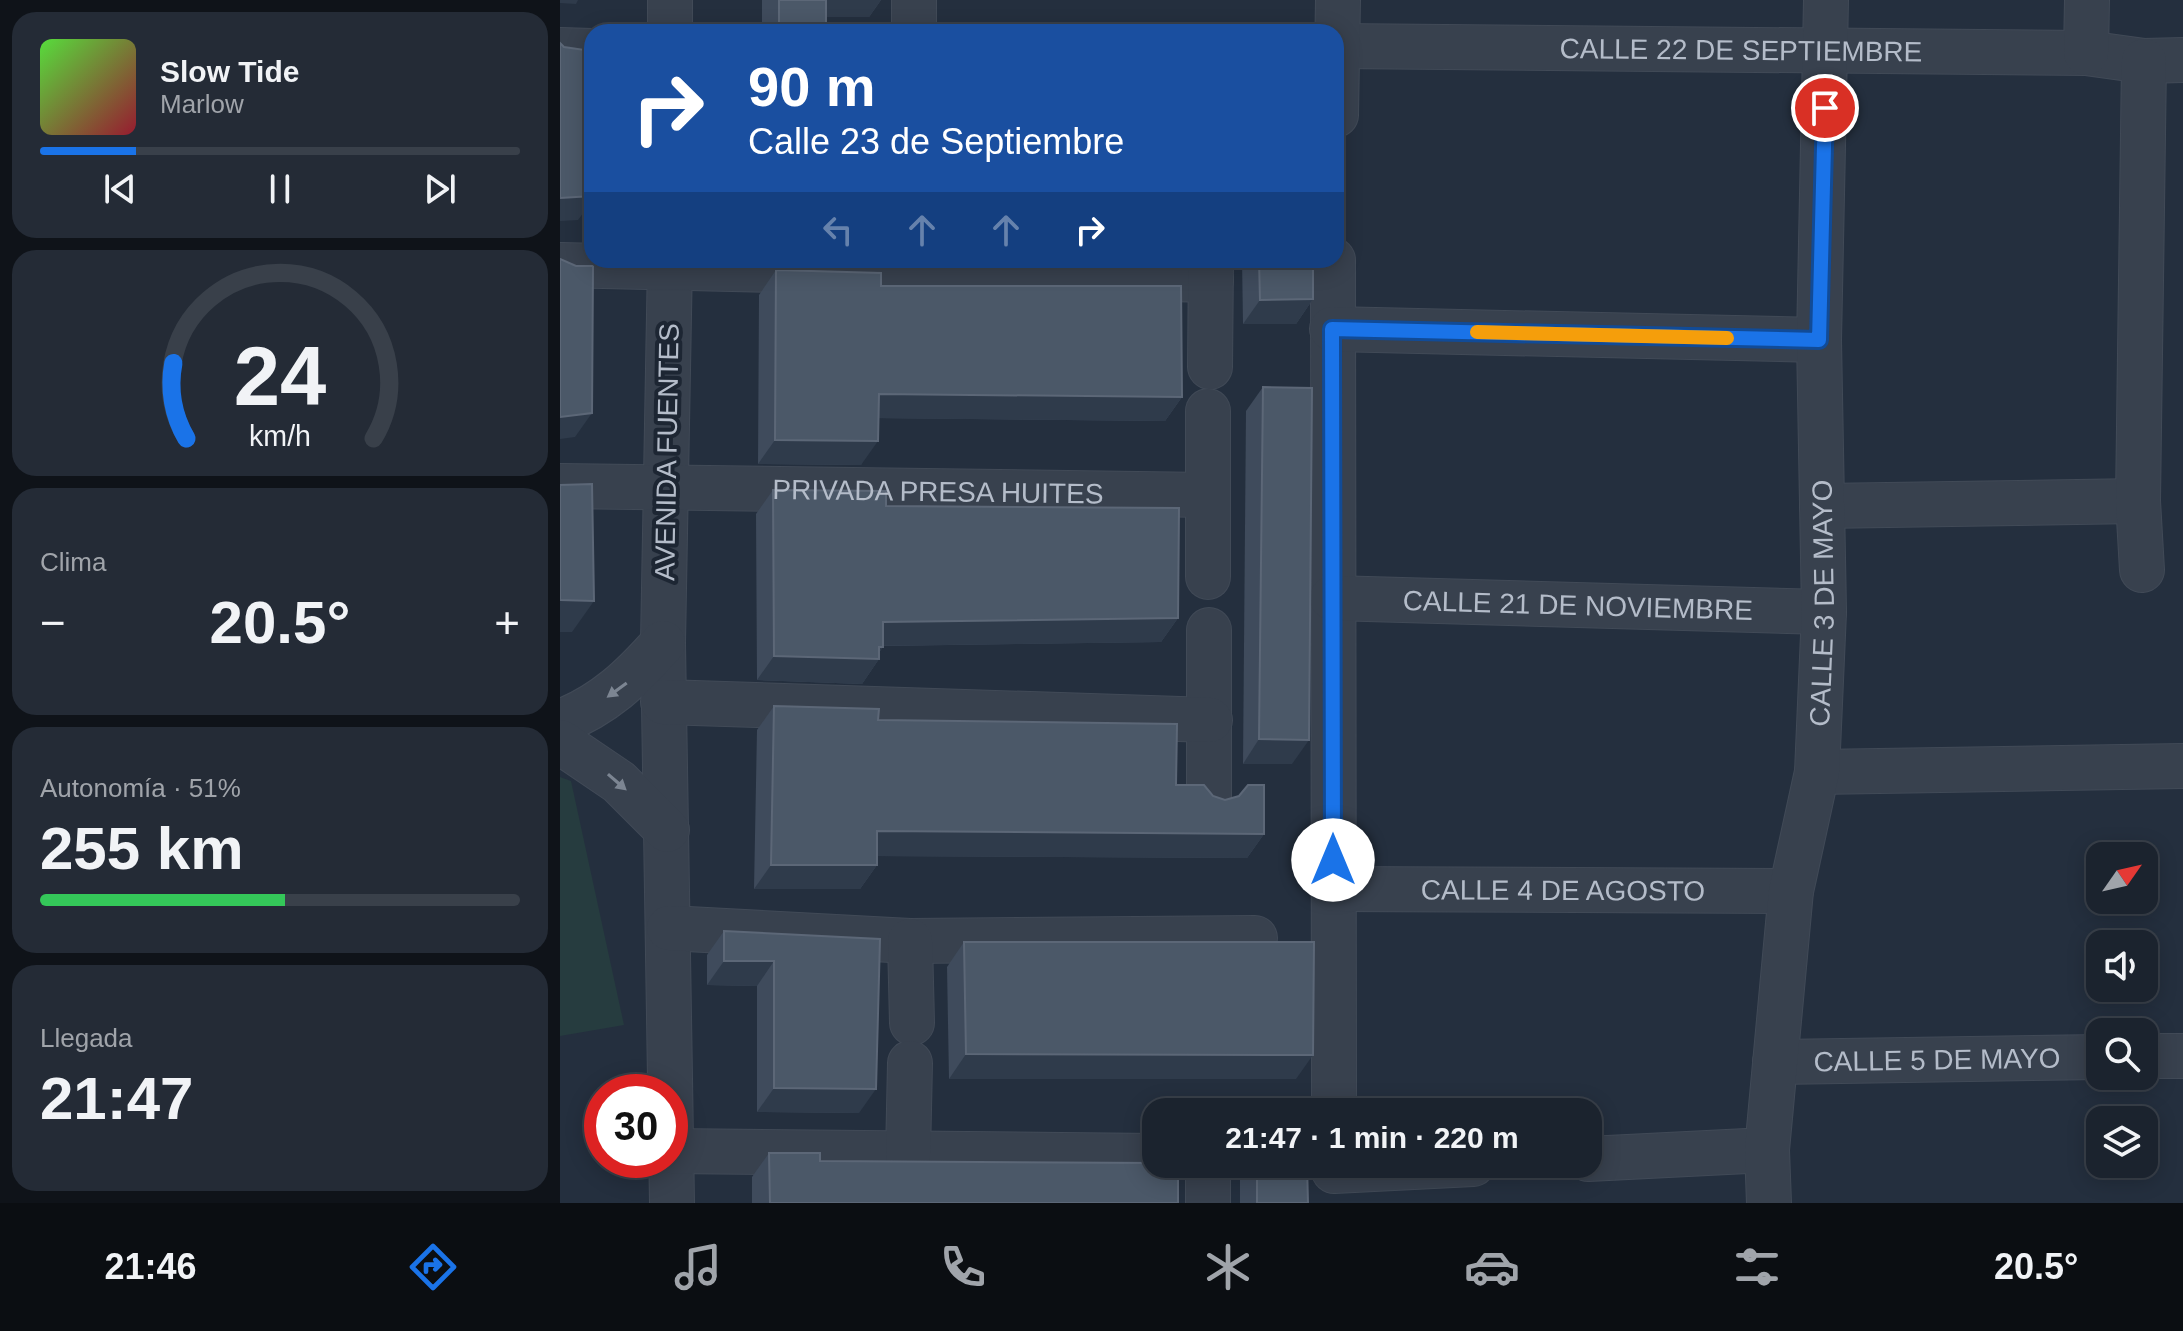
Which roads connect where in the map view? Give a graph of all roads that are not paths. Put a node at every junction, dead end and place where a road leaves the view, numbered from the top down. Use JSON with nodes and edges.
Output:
{"nodes":[{"id":1,"x":670,"y":0,"type":"edge"},
{"id":2,"x":914,"y":0,"type":"edge"},
{"id":3,"x":1338,"y":0,"type":"edge"},
{"id":4,"x":1826,"y":0,"type":"edge"},
{"id":5,"x":2087,"y":0,"type":"edge"},
{"id":6,"x":670,"y":24,"type":"edge"},
{"id":7,"x":914,"y":24,"type":"edge"},
{"id":8,"x":1337,"y":24,"type":"edge"},
{"id":9,"x":1344,"y":46,"type":"edge"},
{"id":10,"x":560,"y":50,"type":"edge"},
{"id":11,"x":1826,"y":50,"type":"junction"},
{"id":12,"x":584,"y":51,"type":"edge"},
{"id":13,"x":2086,"y":53,"type":"junction"},
{"id":14,"x":2164,"y":60,"type":"edge"},
{"id":15,"x":560,"y":265,"type":"edge"},
{"id":16,"x":584,"y":265,"type":"edge"},
{"id":17,"x":670,"y":268,"type":"edge"},
{"id":18,"x":1031,"y":268,"type":"edge"},
{"id":19,"x":1333,"y":268,"type":"edge"},
{"id":20,"x":1211,"y":270,"type":"edge"},
{"id":21,"x":1332,"y":329,"type":"junction"},
{"id":22,"x":1819,"y":340,"type":"junction"},
{"id":23,"x":1210,"y":367,"type":"dead end"},
{"id":24,"x":1208,"y":411,"type":"dead end"},
{"id":25,"x":560,"y":486,"type":"edge"},
{"id":26,"x":668,"y":487,"type":"junction"},
{"id":27,"x":1208,"y":495,"type":"junction"},
{"id":28,"x":2138,"y":501,"type":"junction"},
{"id":29,"x":1822,"y":506,"type":"junction"},
{"id":30,"x":2142,"y":570,"type":"dead end"},
{"id":31,"x":1208,"y":577,"type":"dead end"},
{"id":32,"x":1332,"y":598,"type":"junction"},
{"id":33,"x":1824,"y":612,"type":"junction"},
{"id":34,"x":1209,"y":630,"type":"dead end"},
{"id":35,"x":663,"y":643,"type":"junction"},
{"id":36,"x":663,"y":702,"type":"junction"},
{"id":37,"x":1210,"y":720,"type":"junction"},
{"id":38,"x":560,"y":722,"type":"edge"},
{"id":39,"x":560,"y":742,"type":"edge"},
{"id":40,"x":2183,"y":766,"type":"edge"},
{"id":41,"x":1817,"y":772,"type":"junction"},
{"id":42,"x":1209,"y":799,"type":"edge"},
{"id":43,"x":667,"y":830,"type":"junction"},
{"id":44,"x":1333,"y":889,"type":"junction"},
{"id":45,"x":1791,"y":891,"type":"junction"},
{"id":46,"x":669,"y":928,"type":"junction"},
{"id":47,"x":1255,"y":938,"type":"edge"},
{"id":48,"x":910,"y":941,"type":"junction"},
{"id":49,"x":2158,"y":1056,"type":"edge"},
{"id":50,"x":2183,"y":1056,"type":"edge"},
{"id":51,"x":2086,"y":1057,"type":"edge"},
{"id":52,"x":1775,"y":1062,"type":"junction"},
{"id":53,"x":670,"y":1074,"type":"edge"},
{"id":54,"x":1334,"y":1098,"type":"edge"},
{"id":55,"x":1767,"y":1150,"type":"junction"},
{"id":56,"x":688,"y":1151,"type":"edge"},
{"id":57,"x":908,"y":1155,"type":"junction"},
{"id":58,"x":1142,"y":1156,"type":"edge"},
{"id":59,"x":1602,"y":1158,"type":"edge"},
{"id":60,"x":672,"y":1178,"type":"edge"},
{"id":61,"x":1208,"y":1178,"type":"edge"},
{"id":62,"x":672,"y":1203,"type":"edge"},
{"id":63,"x":1208,"y":1203,"type":"edge"},
{"id":64,"x":1769,"y":1203,"type":"edge"}],
"edges":[{"from":1,"to":6,"type":"street"},
{"from":2,"to":7,"type":"street"},
{"from":3,"to":8,"type":"street"},
{"from":4,"to":11,"type":"street","name":"CALLE 3 DE MAYO"},
{"from":5,"to":13,"type":"street"},
{"from":9,"to":11,"type":"street","name":"CALLE 22 DE SEPTIEMBRE"},
{"from":10,"to":12,"type":"street"},
{"from":11,"to":13,"type":"street","name":"CALLE 22 DE SEPTIEMBRE"},
{"from":11,"to":22,"type":"street","name":"CALLE 3 DE MAYO"},
{"from":13,"to":14,"type":"street","name":"CALLE 22 DE SEPTIEMBRE"},
{"from":14,"to":28,"type":"street","name":"CALLE 22 DE SEPTIEMBRE"},
{"from":15,"to":16,"type":"street"},
{"from":17,"to":26,"type":"street","name":"AVENIDA FUENTES"},
{"from":18,"to":20,"type":"street"},
{"from":19,"to":21,"type":"street"},
{"from":20,"to":23,"type":"street"},
{"from":21,"to":22,"type":"street"},
{"from":21,"to":32,"type":"street"},
{"from":22,"to":29,"type":"street","name":"CALLE 3 DE MAYO"},
{"from":24,"to":27,"type":"street"},
{"from":25,"to":26,"type":"street","name":"PRIVADA PRESA HUITES"},
{"from":26,"to":27,"type":"street","name":"PRIVADA PRESA HUITES"},
{"from":26,"to":35,"type":"street","name":"AVENIDA FUENTES"},
{"from":27,"to":31,"type":"street"},
{"from":28,"to":29,"type":"street"},
{"from":28,"to":30,"type":"street","name":"CALLE 22 DE SEPTIEMBRE"},
{"from":29,"to":33,"type":"street","name":"CALLE 3 DE MAYO"},
{"from":32,"to":33,"type":"street","name":"CALLE 21 DE NOVIEMBRE"},
{"from":32,"to":44,"type":"street"},
{"from":33,"to":41,"type":"street","name":"CALLE 3 DE MAYO"},
{"from":34,"to":37,"type":"street"},
{"from":35,"to":36,"type":"street","name":"AVENIDA FUENTES"},
{"from":35,"to":38,"type":"street","one_way":true},
{"from":36,"to":37,"type":"street"},
{"from":36,"to":43,"type":"street","name":"AVENIDA FUENTES"},
{"from":37,"to":42,"type":"street"},
{"from":39,"to":43,"type":"street","one_way":true},
{"from":40,"to":41,"type":"street"},
{"from":41,"to":45,"type":"street","name":"CALLE 3 DE MAYO"},
{"from":43,"to":46,"type":"street","name":"AVENIDA FUENTES"},
{"from":44,"to":45,"type":"street","name":"CALLE 4 DE AGOSTO"},
{"from":44,"to":54,"type":"street"},
{"from":45,"to":52,"type":"street","name":"CALLE 3 DE MAYO"},
{"from":46,"to":48,"type":"street"},
{"from":46,"to":53,"type":"street","name":"AVENIDA FUENTES"},
{"from":47,"to":48,"type":"street"},
{"from":48,"to":57,"type":"street"},
{"from":49,"to":50,"type":"street"},
{"from":51,"to":52,"type":"street","name":"CALLE 5 DE MAYO"},
{"from":52,"to":55,"type":"street","name":"CALLE 3 DE MAYO"},
{"from":55,"to":59,"type":"street"},
{"from":55,"to":64,"type":"street","name":"CALLE 3 DE MAYO"},
{"from":56,"to":57,"type":"street"},
{"from":57,"to":58,"type":"street"},
{"from":60,"to":62,"type":"street","name":"AVENIDA FUENTES"},
{"from":61,"to":63,"type":"street"}]}
